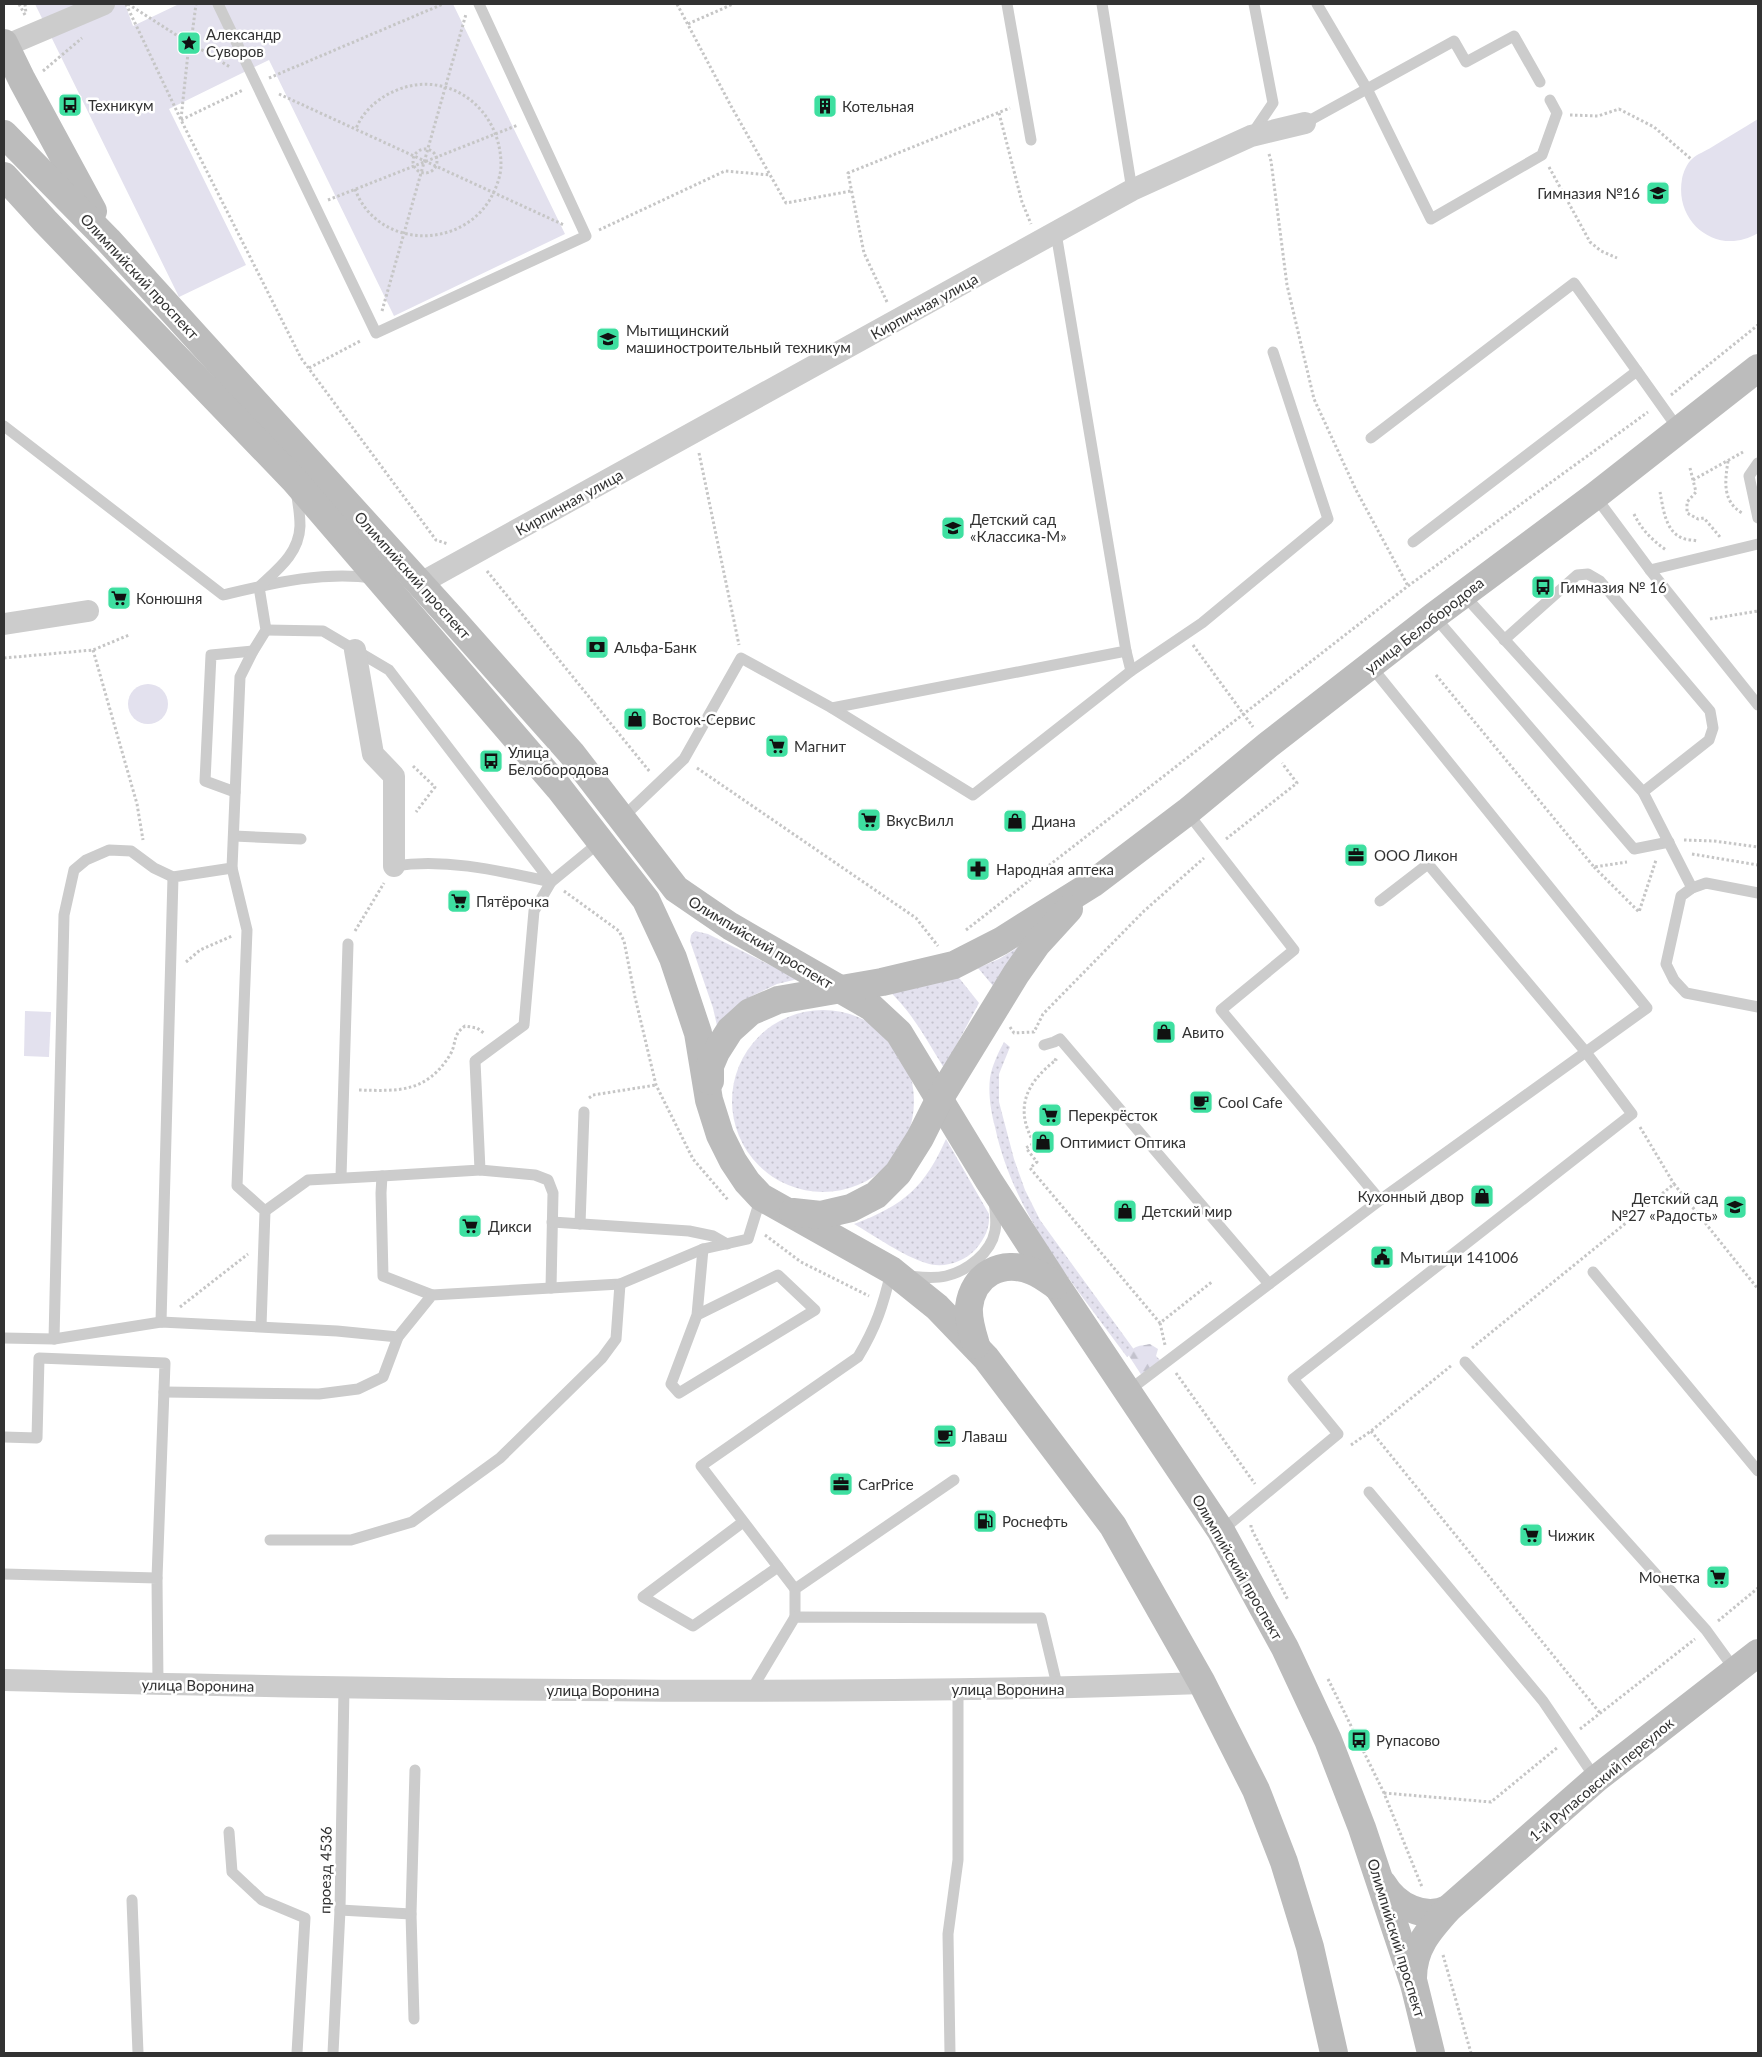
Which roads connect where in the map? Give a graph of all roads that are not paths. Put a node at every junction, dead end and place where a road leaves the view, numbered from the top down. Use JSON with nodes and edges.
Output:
{"nodes":[{"id":1,"x":104,"y":4,"type":"edge"},
{"id":2,"x":218,"y":4,"type":"edge"},
{"id":3,"x":479,"y":4,"type":"edge"},
{"id":4,"x":1007,"y":4,"type":"edge"},
{"id":5,"x":1102,"y":4,"type":"edge"},
{"id":6,"x":1254,"y":4,"type":"edge"},
{"id":7,"x":1317,"y":4,"type":"edge"},
{"id":8,"x":5,"y":44,"type":"edge"},
{"id":9,"x":1540,"y":82,"type":"dead end"},
{"id":10,"x":1368,"y":89,"type":"junction"},
{"id":11,"x":1550,"y":100,"type":"dead end"},
{"id":12,"x":1305,"y":123,"type":"joint"},
{"id":13,"x":4,"y":134,"type":"edge"},
{"id":14,"x":1256,"y":135,"type":"junction"},
{"id":15,"x":1031,"y":140,"type":"dead end"},
{"id":16,"x":4,"y":176,"type":"edge"},
{"id":17,"x":1132,"y":190,"type":"junction"},
{"id":18,"x":4,"y":199,"type":"edge"},
{"id":19,"x":45,"y":221,"type":"junction"},
{"id":20,"x":1056,"y":233,"type":"junction"},
{"id":21,"x":108,"y":240,"type":"junction"},
{"id":22,"x":1273,"y":352,"type":"dead end"},
{"id":23,"x":1758,"y":368,"type":"edge"},
{"id":24,"x":1637,"y":371,"type":"junction"},
{"id":25,"x":4,"y":426,"type":"edge"},
{"id":26,"x":1679,"y":430,"type":"junction"},
{"id":27,"x":1371,"y":438,"type":"dead end"},
{"id":28,"x":1758,"y":464,"type":"edge"},
{"id":29,"x":295,"y":481,"type":"junction"},
{"id":30,"x":1595,"y":496,"type":"junction"},
{"id":31,"x":1753,"y":517,"type":"edge"},
{"id":32,"x":1413,"y":542,"type":"dead end"},
{"id":33,"x":1758,"y":544,"type":"edge"},
{"id":34,"x":1650,"y":570,"type":"junction"},
{"id":35,"x":380,"y":579,"type":"junction"},
{"id":36,"x":421,"y":583,"type":"junction"},
{"id":37,"x":259,"y":587,"type":"junction"},
{"id":38,"x":1463,"y":594,"type":"junction"},
{"id":39,"x":88,"y":611,"type":"dead end"},
{"id":40,"x":1434,"y":616,"type":"junction"},
{"id":41,"x":4,"y":624,"type":"edge"},
{"id":42,"x":266,"y":630,"type":"junction"},
{"id":43,"x":1504,"y":640,"type":"junction"},
{"id":44,"x":355,"y":650,"type":"junction"},
{"id":45,"x":252,"y":651,"type":"junction"},
{"id":46,"x":1126,"y":651,"type":"junction"},
{"id":47,"x":1370,"y":666,"type":"junction"},
{"id":48,"x":1131,"y":672,"type":"junction"},
{"id":49,"x":1758,"y":705,"type":"edge"},
{"id":50,"x":832,"y":708,"type":"junction"},
{"id":51,"x":235,"y":792,"type":"junction"},
{"id":52,"x":1643,"y":792,"type":"junction"},
{"id":53,"x":1187,"y":812,"type":"junction"},
{"id":54,"x":621,"y":819,"type":"junction"},
{"id":55,"x":234,"y":836,"type":"junction"},
{"id":56,"x":300,"y":839,"type":"dead end"},
{"id":57,"x":601,"y":841,"type":"junction"},
{"id":58,"x":1669,"y":842,"type":"junction"},
{"id":59,"x":394,"y":866,"type":"joint"},
{"id":60,"x":232,"y":868,"type":"junction"},
{"id":61,"x":173,"y":877,"type":"junction"},
{"id":62,"x":551,"y":882,"type":"junction"},
{"id":63,"x":1092,"y":884,"type":"junction"},
{"id":64,"x":1692,"y":888,"type":"junction"},
{"id":65,"x":1758,"y":893,"type":"edge"},
{"id":66,"x":1380,"y":902,"type":"dead end"},
{"id":67,"x":348,"y":944,"type":"dead end"},
{"id":68,"x":839,"y":990,"type":"junction"},
{"id":69,"x":1758,"y":1007,"type":"edge"},
{"id":70,"x":1044,"y":1045,"type":"road end"},
{"id":71,"x":1585,"y":1051,"type":"junction"},
{"id":72,"x":940,"y":1098,"type":"junction"},
{"id":73,"x":709,"y":1100,"type":"junction"},
{"id":74,"x":584,"y":1112,"type":"road end"},
{"id":75,"x":480,"y":1170,"type":"junction"},
{"id":76,"x":382,"y":1176,"type":"junction"},
{"id":77,"x":340,"y":1177,"type":"junction"},
{"id":78,"x":989,"y":1181,"type":"junction"},
{"id":79,"x":761,"y":1196,"type":"junction"},
{"id":80,"x":1380,"y":1200,"type":"junction"},
{"id":81,"x":265,"y":1211,"type":"junction"},
{"id":82,"x":789,"y":1212,"type":"junction"},
{"id":83,"x":552,"y":1222,"type":"junction"},
{"id":84,"x":580,"y":1224,"type":"junction"},
{"id":85,"x":727,"y":1244,"type":"junction"},
{"id":86,"x":703,"y":1249,"type":"junction"},
{"id":87,"x":893,"y":1272,"type":"junction"},
{"id":88,"x":1593,"y":1272,"type":"dead end"},
{"id":89,"x":620,"y":1284,"type":"junction"},
{"id":90,"x":1269,"y":1284,"type":"junction"},
{"id":91,"x":1056,"y":1286,"type":"junction"},
{"id":92,"x":551,"y":1288,"type":"junction"},
{"id":93,"x":432,"y":1295,"type":"junction"},
{"id":94,"x":697,"y":1315,"type":"junction"},
{"id":95,"x":161,"y":1322,"type":"junction"},
{"id":96,"x":261,"y":1326,"type":"junction"},
{"id":97,"x":4,"y":1338,"type":"edge"},
{"id":98,"x":398,"y":1338,"type":"junction"},
{"id":99,"x":54,"y":1339,"type":"junction"},
{"id":100,"x":976,"y":1345,"type":"junction"},
{"id":101,"x":1462,"y":1359,"type":"road end"},
{"id":102,"x":1128,"y":1391,"type":"junction"},
{"id":103,"x":164,"y":1392,"type":"junction"},
{"id":104,"x":4,"y":1437,"type":"edge"},
{"id":105,"x":1758,"y":1470,"type":"edge"},
{"id":106,"x":954,"y":1480,"type":"dead end"},
{"id":107,"x":1370,"y":1492,"type":"dead end"},
{"id":108,"x":744,"y":1522,"type":"junction"},
{"id":109,"x":1221,"y":1531,"type":"junction"},
{"id":110,"x":270,"y":1540,"type":"dead end"},
{"id":111,"x":778,"y":1567,"type":"junction"},
{"id":112,"x":4,"y":1574,"type":"edge"},
{"id":113,"x":157,"y":1578,"type":"junction"},
{"id":114,"x":796,"y":1590,"type":"junction"},
{"id":115,"x":795,"y":1617,"type":"junction"},
{"id":116,"x":1758,"y":1653,"type":"edge"},
{"id":117,"x":1735,"y":1670,"type":"junction"},
{"id":118,"x":4,"y":1680,"type":"edge"},
{"id":119,"x":1202,"y":1683,"type":"junction"},
{"id":120,"x":158,"y":1684,"type":"junction"},
{"id":121,"x":344,"y":1688,"type":"junction"},
{"id":122,"x":958,"y":1689,"type":"junction"},
{"id":123,"x":1058,"y":1689,"type":"junction"},
{"id":124,"x":750,"y":1692,"type":"junction"},
{"id":125,"x":415,"y":1770,"type":"dead end"},
{"id":126,"x":1596,"y":1779,"type":"junction"},
{"id":127,"x":229,"y":1832,"type":"dead end"},
{"id":128,"x":1379,"y":1878,"type":"junction"},
{"id":129,"x":132,"y":1900,"type":"dead end"},
{"id":130,"x":1448,"y":1909,"type":"junction"},
{"id":131,"x":340,"y":1910,"type":"junction"},
{"id":132,"x":411,"y":1914,"type":"junction"},
{"id":133,"x":1414,"y":1984,"type":"junction"},
{"id":134,"x":414,"y":2019,"type":"dead end"},
{"id":135,"x":138,"y":2053,"type":"edge"},
{"id":136,"x":297,"y":2053,"type":"edge"},
{"id":137,"x":333,"y":2053,"type":"edge"},
{"id":138,"x":950,"y":2053,"type":"edge"},
{"id":139,"x":1334,"y":2053,"type":"edge"},
{"id":140,"x":1431,"y":2053,"type":"edge"}],
"edges":[{"from":1,"to":8,"type":"street"},
{"from":2,"to":3,"type":"lane"},
{"from":4,"to":15,"type":"lane"},
{"from":5,"to":17,"type":"lane"},
{"from":6,"to":14,"type":"lane"},
{"from":7,"to":10,"type":"lane"},
{"from":8,"to":21,"type":"main road"},
{"from":9,"to":10,"type":"lane"},
{"from":10,"to":11,"type":"lane"},
{"from":10,"to":12,"type":"lane"},
{"from":12,"to":14,"type":"street","name":"Кирпичная улица"},
{"from":13,"to":21,"type":"main road","name":"Олимпийский проспект"},
{"from":14,"to":17,"type":"street","name":"Кирпичная улица"},
{"from":16,"to":19,"type":"main road","name":"Олимпийский проспект"},
{"from":17,"to":20,"type":"street","name":"Кирпичная улица"},
{"from":18,"to":19,"type":"main road"},
{"from":19,"to":29,"type":"main road","name":"Олимпийский проспект"},
{"from":20,"to":36,"type":"street","name":"Кирпичная улица"},
{"from":20,"to":46,"type":"lane"},
{"from":21,"to":36,"type":"main road","name":"Олимпийский проспект"},
{"from":22,"to":48,"type":"lane"},
{"from":23,"to":26,"type":"main road","name":"улица Белобородова"},
{"from":24,"to":26,"type":"lane"},
{"from":24,"to":27,"type":"lane"},
{"from":24,"to":32,"type":"lane"},
{"from":25,"to":37,"type":"lane"},
{"from":26,"to":30,"type":"main road","name":"улица Белобородова"},
{"from":28,"to":31,"type":"lane"},
{"from":29,"to":35,"type":"main road","name":"Олимпийский проспект"},
{"from":29,"to":37,"type":"lane"},
{"from":30,"to":34,"type":"lane"},
{"from":30,"to":38,"type":"main road","name":"улица Белобородова"},
{"from":33,"to":34,"type":"lane"},
{"from":34,"to":49,"type":"lane"},
{"from":35,"to":37,"type":"lane"},
{"from":35,"to":57,"type":"main road","name":"Олимпийский проспект"},
{"from":36,"to":54,"type":"main road","name":"Олимпийский проспект"},
{"from":37,"to":42,"type":"lane"},
{"from":38,"to":40,"type":"main road","name":"улица Белобородова"},
{"from":38,"to":43,"type":"lane"},
{"from":39,"to":41,"type":"street"},
{"from":40,"to":47,"type":"main road","name":"улица Белобородова"},
{"from":40,"to":58,"type":"lane"},
{"from":42,"to":44,"type":"lane"},
{"from":42,"to":45,"type":"lane"},
{"from":43,"to":52,"type":"lane"},
{"from":43,"to":52,"type":"lane"},
{"from":44,"to":59,"type":"street"},
{"from":44,"to":62,"type":"lane"},
{"from":45,"to":51,"type":"lane"},
{"from":45,"to":51,"type":"lane"},
{"from":46,"to":48,"type":"lane"},
{"from":46,"to":50,"type":"lane"},
{"from":47,"to":53,"type":"main road","name":"улица Белобородова"},
{"from":47,"to":71,"type":"lane"},
{"from":48,"to":50,"type":"lane"},
{"from":50,"to":54,"type":"lane"},
{"from":51,"to":55,"type":"lane"},
{"from":52,"to":58,"type":"lane"},
{"from":53,"to":63,"type":"main road","name":"улица Белобородова"},
{"from":53,"to":80,"type":"lane"},
{"from":54,"to":68,"type":"main road","name":"Олимпийский проспект"},
{"from":55,"to":56,"type":"lane"},
{"from":55,"to":60,"type":"lane"},
{"from":57,"to":62,"type":"lane"},
{"from":57,"to":73,"type":"main road","name":"Олимпийский проспект"},
{"from":58,"to":64,"type":"lane"},
{"from":59,"to":62,"type":"lane"},
{"from":60,"to":61,"type":"lane"},
{"from":60,"to":81,"type":"lane"},
{"from":61,"to":95,"type":"lane"},
{"from":61,"to":99,"type":"lane"},
{"from":62,"to":75,"type":"lane"},
{"from":63,"to":68,"type":"main road"},
{"from":63,"to":72,"type":"main road"},
{"from":64,"to":65,"type":"lane"},
{"from":64,"to":69,"type":"lane"},
{"from":66,"to":71,"type":"lane"},
{"from":67,"to":77,"type":"lane"},
{"from":68,"to":72,"type":"main road","name":"Олимпийский проспект"},
{"from":68,"to":73,"type":"main road","name":"Олимпийский проспект"},
{"from":70,"to":90,"type":"lane"},
{"from":71,"to":80,"type":"lane"},
{"from":71,"to":109,"type":"lane"},
{"from":72,"to":78,"type":"main road","name":"Олимпийский проспект"},
{"from":72,"to":82,"type":"main road","name":"Олимпийский проспект"},
{"from":73,"to":79,"type":"main road","name":"Олимпийский проспект"},
{"from":74,"to":84,"type":"lane"},
{"from":75,"to":76,"type":"lane"},
{"from":75,"to":83,"type":"lane"},
{"from":76,"to":77,"type":"lane"},
{"from":76,"to":93,"type":"lane"},
{"from":77,"to":81,"type":"lane"},
{"from":78,"to":87,"type":"lane"},
{"from":78,"to":91,"type":"main road","name":"Олимпийский проспект"},
{"from":79,"to":82,"type":"main road","name":"Олимпийский проспект"},
{"from":79,"to":85,"type":"lane"},
{"from":80,"to":90,"type":"lane"},
{"from":81,"to":96,"type":"lane"},
{"from":82,"to":87,"type":"main road","name":"Олимпийский проспект"},
{"from":83,"to":84,"type":"lane"},
{"from":83,"to":92,"type":"lane"},
{"from":84,"to":85,"type":"lane"},
{"from":85,"to":86,"type":"lane"},
{"from":86,"to":89,"type":"lane"},
{"from":86,"to":94,"type":"lane"},
{"from":87,"to":100,"type":"main road","name":"Олимпийский проспект"},
{"from":87,"to":108,"type":"lane"},
{"from":88,"to":105,"type":"lane"},
{"from":89,"to":92,"type":"lane"},
{"from":89,"to":110,"type":"lane"},
{"from":90,"to":102,"type":"lane"},
{"from":91,"to":100,"type":"main road"},
{"from":91,"to":102,"type":"main road","name":"Олимпийский проспект"},
{"from":92,"to":93,"type":"lane"},
{"from":93,"to":98,"type":"lane"},
{"from":94,"to":94,"type":"lane"},
{"from":95,"to":96,"type":"lane"},
{"from":95,"to":99,"type":"lane"},
{"from":96,"to":98,"type":"lane"},
{"from":97,"to":99,"type":"lane"},
{"from":98,"to":103,"type":"lane"},
{"from":100,"to":119,"type":"main road","name":"Олимпийский проспект"},
{"from":101,"to":117,"type":"lane"},
{"from":102,"to":109,"type":"main road","name":"Олимпийский проспект"},
{"from":103,"to":104,"type":"lane"},
{"from":103,"to":113,"type":"lane"},
{"from":106,"to":114,"type":"lane"},
{"from":107,"to":126,"type":"lane"},
{"from":108,"to":111,"type":"lane"},
{"from":108,"to":111,"type":"lane"},
{"from":109,"to":128,"type":"main road","name":"Олимпийский проспект"},
{"from":111,"to":114,"type":"lane"},
{"from":112,"to":113,"type":"lane"},
{"from":113,"to":120,"type":"lane"},
{"from":114,"to":115,"type":"lane"},
{"from":115,"to":123,"type":"lane"},
{"from":115,"to":124,"type":"lane"},
{"from":116,"to":117,"type":"main road","name":"1-й Рупасовский переулок"},
{"from":117,"to":126,"type":"main road","name":"1-й Рупасовский переулок"},
{"from":118,"to":120,"type":"street","name":"улица Воронина"},
{"from":119,"to":123,"type":"street","name":"улица Воронина"},
{"from":119,"to":139,"type":"main road","name":"Олимпийский проспект"},
{"from":120,"to":121,"type":"street","name":"улица Воронина"},
{"from":121,"to":124,"type":"street","name":"улица Воронина"},
{"from":121,"to":131,"type":"lane","name":"проезд 4536"},
{"from":122,"to":123,"type":"street","name":"улица Воронина"},
{"from":122,"to":124,"type":"street","name":"улица Воронина"},
{"from":122,"to":138,"type":"lane"},
{"from":125,"to":132,"type":"lane"},
{"from":126,"to":130,"type":"main road","name":"1-й Рупасовский переулок"},
{"from":127,"to":136,"type":"lane"},
{"from":128,"to":130,"type":"main road"},
{"from":128,"to":133,"type":"main road","name":"Олимпийский проспект"},
{"from":129,"to":135,"type":"lane"},
{"from":130,"to":133,"type":"main road","name":"1-й Рупасовский переулок"},
{"from":131,"to":132,"type":"lane"},
{"from":131,"to":137,"type":"lane","name":"проезд 4536"},
{"from":132,"to":134,"type":"lane"},
{"from":133,"to":140,"type":"main road","name":"Олимпийский проспект"}]}
